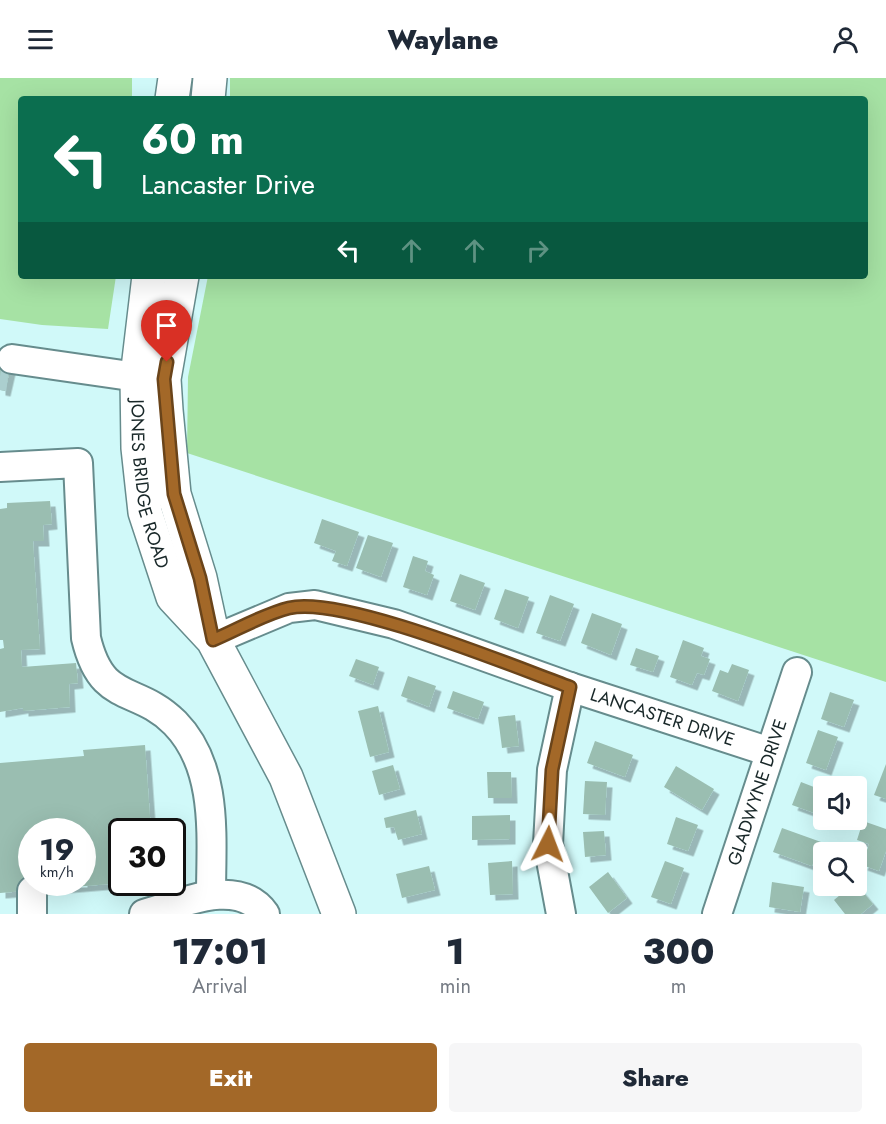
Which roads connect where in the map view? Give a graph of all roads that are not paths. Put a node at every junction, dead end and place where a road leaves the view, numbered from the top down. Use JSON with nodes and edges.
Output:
{"nodes":[{"id":1,"x":175,"y":78,"type":"edge"},
{"id":2,"x":210,"y":78,"type":"edge"},
{"id":3,"x":172,"y":96,"type":"edge"},
{"id":4,"x":208,"y":96,"type":"edge"},
{"id":5,"x":149,"y":279,"type":"edge"},
{"id":6,"x":181,"y":279,"type":"edge"},
{"id":7,"x":10,"y":368,"type":"tunnel mouth"},
{"id":8,"x":150,"y":378,"type":"junction"},
{"id":9,"x":0,"y":467,"type":"edge"},
{"id":10,"x":213,"y":640,"type":"junction"},
{"id":11,"x":797,"y":672,"type":"dead end"},
{"id":12,"x":570,"y":687,"type":"junction"},
{"id":13,"x":770,"y":752,"type":"junction"},
{"id":14,"x":211,"y":895,"type":"junction"},
{"id":15,"x":144,"y":914,"type":"edge"},
{"id":16,"x":265,"y":914,"type":"edge"},
{"id":17,"x":339,"y":914,"type":"edge"},
{"id":18,"x":561,"y":914,"type":"edge"},
{"id":19,"x":717,"y":914,"type":"edge"}],
"edges":[{"from":1,"to":3,"type":"main road"},
{"from":2,"to":4,"type":"main road"},
{"from":5,"to":8,"type":"main road","name":"JONES BRIDGE ROAD"},
{"from":6,"to":8,"type":"main road","name":"JONES BRIDGE ROAD"},
{"from":7,"to":8,"type":"street"},
{"from":8,"to":10,"type":"main road","name":"JONES BRIDGE ROAD"},
{"from":9,"to":14,"type":"street"},
{"from":10,"to":12,"type":"street","name":"LANCASTER DRIVE"},
{"from":10,"to":17,"type":"main road","name":"JONES BRIDGE ROAD"},
{"from":11,"to":13,"type":"street","name":"GLADWYNE DRIVE"},
{"from":12,"to":13,"type":"street","name":"LANCASTER DRIVE"},
{"from":12,"to":18,"type":"street"},
{"from":13,"to":19,"type":"street","name":"GLADWYNE DRIVE"},
{"from":14,"to":15,"type":"street"},
{"from":14,"to":16,"type":"street"}]}
